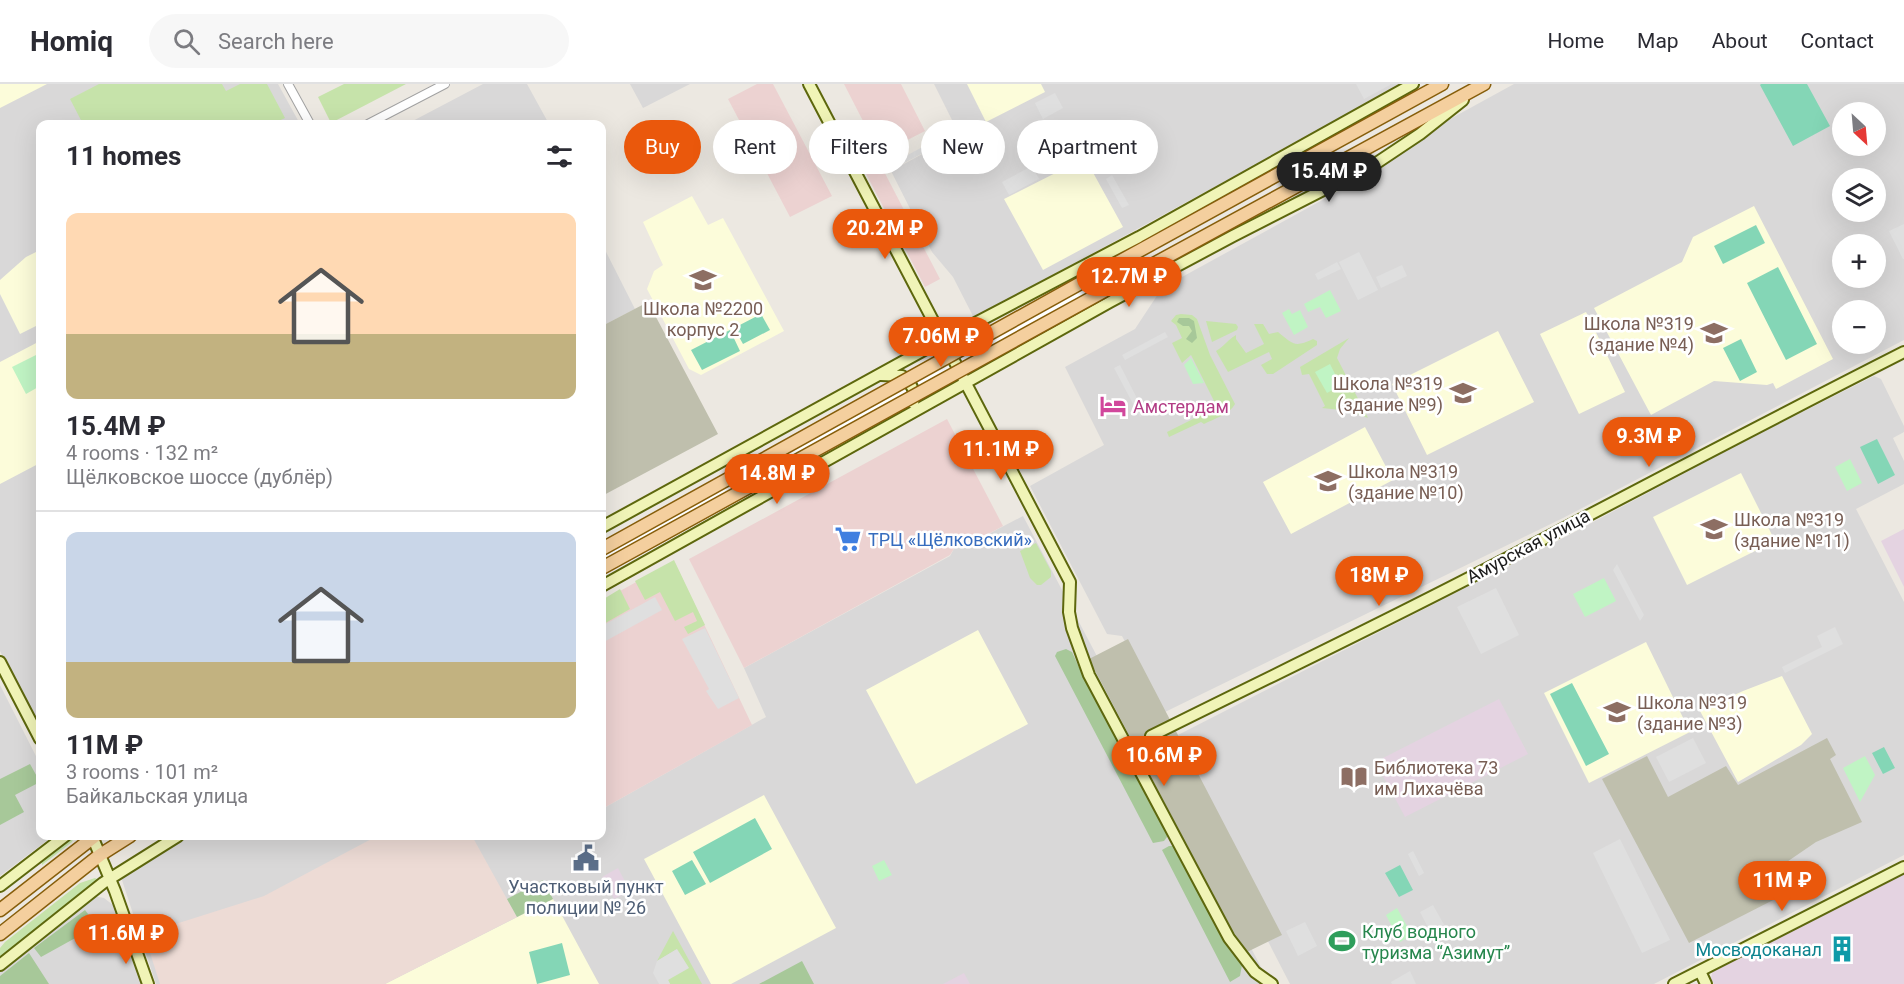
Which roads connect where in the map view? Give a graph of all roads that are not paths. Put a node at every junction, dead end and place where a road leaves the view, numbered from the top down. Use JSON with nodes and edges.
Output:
{"nodes":[{"id":1,"x":288,"y":84,"type":"edge"},
{"id":2,"x":445,"y":84,"type":"edge"},
{"id":3,"x":809,"y":84,"type":"edge"},
{"id":4,"x":1413,"y":84,"type":"edge"},
{"id":5,"x":1442,"y":84,"type":"edge"},
{"id":6,"x":1483,"y":84,"type":"edge"},
{"id":7,"x":1398,"y":108,"type":"junction"},
{"id":8,"x":308,"y":120,"type":"edge"},
{"id":9,"x":376,"y":120,"type":"edge"},
{"id":10,"x":1286,"y":154,"type":"junction"},
{"id":11,"x":943,"y":340,"type":"junction"},
{"id":12,"x":1904,"y":352,"type":"edge"},
{"id":13,"x":877,"y":376,"type":"junction"},
{"id":14,"x":965,"y":384,"type":"junction"},
{"id":15,"x":903,"y":418,"type":"junction"},
{"id":16,"x":606,"y":525,"type":"edge"},
{"id":17,"x":606,"y":547,"type":"edge"},
{"id":18,"x":606,"y":566,"type":"edge"},
{"id":19,"x":606,"y":584,"type":"edge"},
{"id":20,"x":0,"y":662,"type":"edge"},
{"id":21,"x":36,"y":731,"type":"edge"},
{"id":22,"x":1151,"y":736,"type":"dead end"},
{"id":23,"x":60,"y":840,"type":"edge"},
{"id":24,"x":88,"y":840,"type":"edge"},
{"id":25,"x":94,"y":840,"type":"edge"},
{"id":26,"x":124,"y":840,"type":"edge"},
{"id":27,"x":172,"y":840,"type":"edge"},
{"id":28,"x":100,"y":855,"type":"junction"},
{"id":29,"x":1904,"y":867,"type":"edge"},
{"id":30,"x":110,"y":878,"type":"junction"},
{"id":31,"x":0,"y":886,"type":"edge"},
{"id":32,"x":0,"y":910,"type":"edge"},
{"id":33,"x":25,"y":914,"type":"junction"},
{"id":34,"x":0,"y":934,"type":"edge"},
{"id":35,"x":0,"y":943,"type":"edge"},
{"id":36,"x":0,"y":965,"type":"edge"},
{"id":37,"x":1700,"y":971,"type":"junction"},
{"id":38,"x":148,"y":984,"type":"edge"},
{"id":39,"x":1272,"y":984,"type":"edge"},
{"id":40,"x":1674,"y":984,"type":"edge"},
{"id":41,"x":1706,"y":984,"type":"edge"}],
"edges":[{"from":1,"to":8,"type":"street"},
{"from":2,"to":9,"type":"street"},
{"from":3,"to":11,"type":"main road"},
{"from":4,"to":10,"type":"main road"},
{"from":5,"to":7,"type":"main road"},
{"from":6,"to":14,"type":"main road"},
{"from":6,"to":18,"type":"main road","bridge":true},
{"from":7,"to":10,"type":"main road"},
{"from":7,"to":17,"type":"main road","bridge":true},
{"from":10,"to":11,"type":"main road"},
{"from":11,"to":13,"type":"main road"},
{"from":11,"to":14,"type":"main road"},
{"from":12,"to":22,"type":"main road","name":"Амурская улица"},
{"from":13,"to":15,"type":"main road"},
{"from":13,"to":16,"type":"main road"},
{"from":14,"to":15,"type":"main road"},
{"from":14,"to":39,"type":"main road"},
{"from":15,"to":19,"type":"main road"},
{"from":20,"to":21,"type":"main road"},
{"from":23,"to":31,"type":"main road"},
{"from":24,"to":32,"type":"main road"},
{"from":25,"to":28,"type":"main road"},
{"from":26,"to":28,"type":"main road"},
{"from":27,"to":30,"type":"main road"},
{"from":28,"to":30,"type":"main road"},
{"from":28,"to":33,"type":"main road"},
{"from":29,"to":37,"type":"main road"},
{"from":30,"to":36,"type":"main road"},
{"from":30,"to":38,"type":"main road"},
{"from":33,"to":34,"type":"main road"},
{"from":33,"to":35,"type":"main road"},
{"from":37,"to":40,"type":"main road"},
{"from":37,"to":41,"type":"main road"}]}
